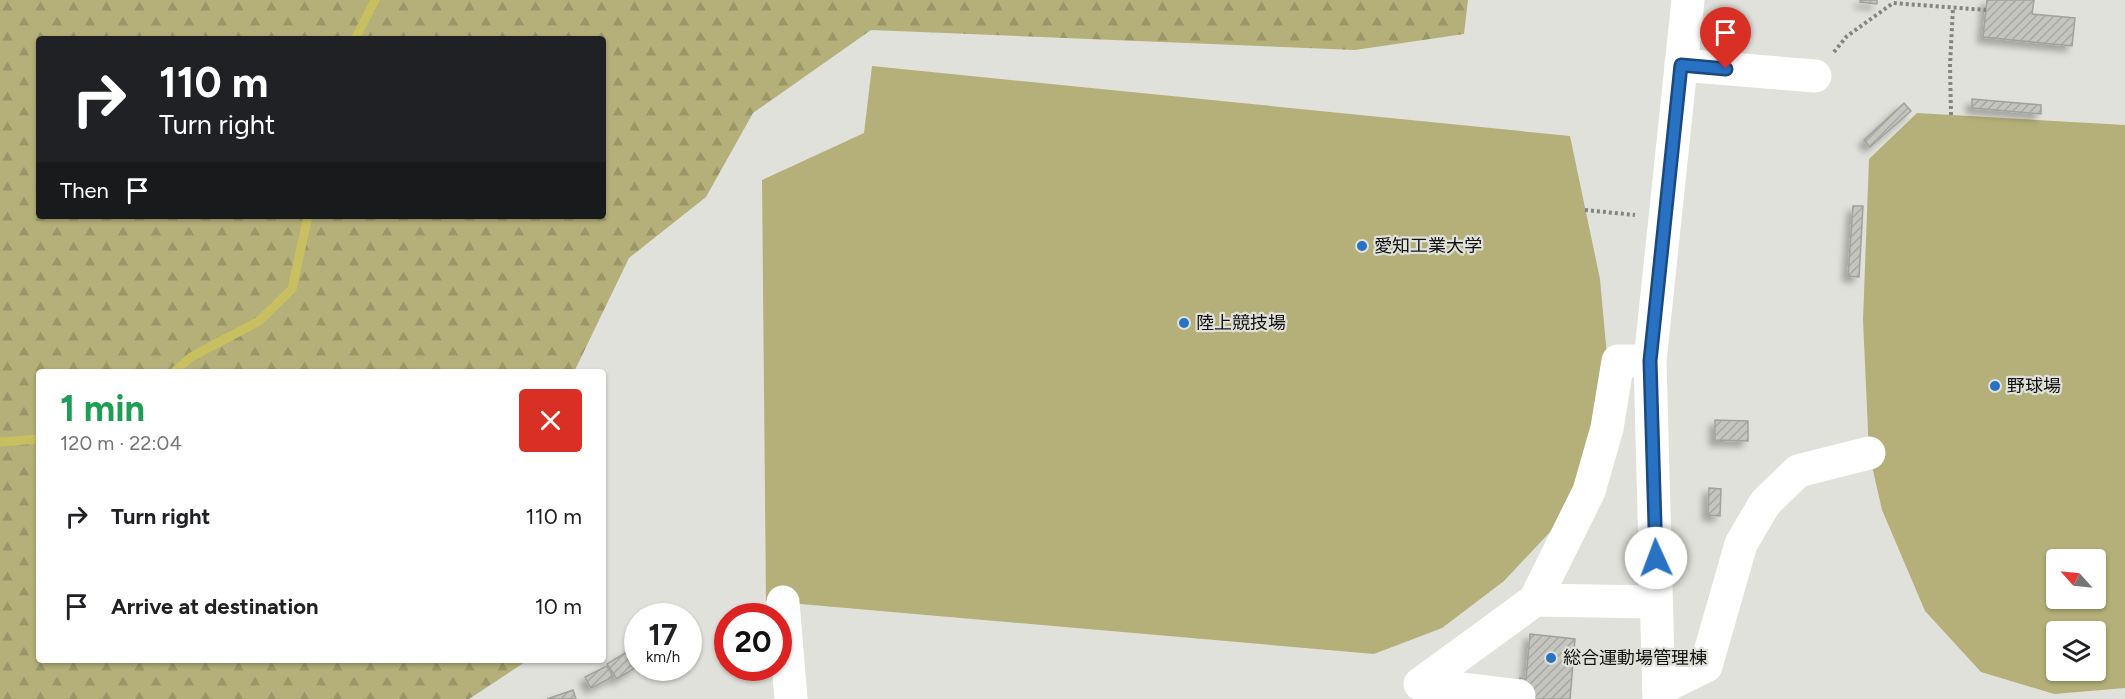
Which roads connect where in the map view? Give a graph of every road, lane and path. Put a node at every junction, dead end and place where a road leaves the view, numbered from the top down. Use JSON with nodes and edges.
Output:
{"nodes":[{"id":1,"x":1688,"y":0,"type":"edge"},
{"id":2,"x":1953,"y":8,"type":"junction"},
{"id":3,"x":1986,"y":10,"type":"dead end"},
{"id":4,"x":1681,"y":65,"type":"junction"},
{"id":5,"x":1815,"y":76,"type":"joint"},
{"id":6,"x":1951,"y":116,"type":"dead end"},
{"id":7,"x":1585,"y":210,"type":"dead end"},
{"id":8,"x":1665,"y":219,"type":"junction"},
{"id":9,"x":1650,"y":361,"type":"junction"},
{"id":10,"x":1869,"y":453,"type":"dead end"},
{"id":11,"x":1535,"y":600,"type":"junction"},
{"id":12,"x":783,"y":602,"type":"dead end"},
{"id":13,"x":1655,"y":602,"type":"junction"},
{"id":14,"x":1409,"y":691,"type":"edge"},
{"id":15,"x":1659,"y":694,"type":"edge"},
{"id":16,"x":1519,"y":696,"type":"dead end"},
{"id":17,"x":791,"y":699,"type":"edge"}],
"edges":[{"from":1,"to":4,"type":"lane"},
{"from":2,"to":3,"type":"path"},
{"from":2,"to":5,"type":"path"},
{"from":2,"to":6,"type":"path"},
{"from":4,"to":5,"type":"lane"},
{"from":4,"to":8,"type":"lane"},
{"from":7,"to":8,"type":"path"},
{"from":8,"to":9,"type":"lane"},
{"from":9,"to":11,"type":"lane"},
{"from":9,"to":13,"type":"lane"},
{"from":10,"to":15,"type":"lane"},
{"from":11,"to":13,"type":"lane"},
{"from":11,"to":14,"type":"lane"},
{"from":12,"to":17,"type":"lane"},
{"from":13,"to":15,"type":"lane"},
{"from":14,"to":16,"type":"lane"}]}
